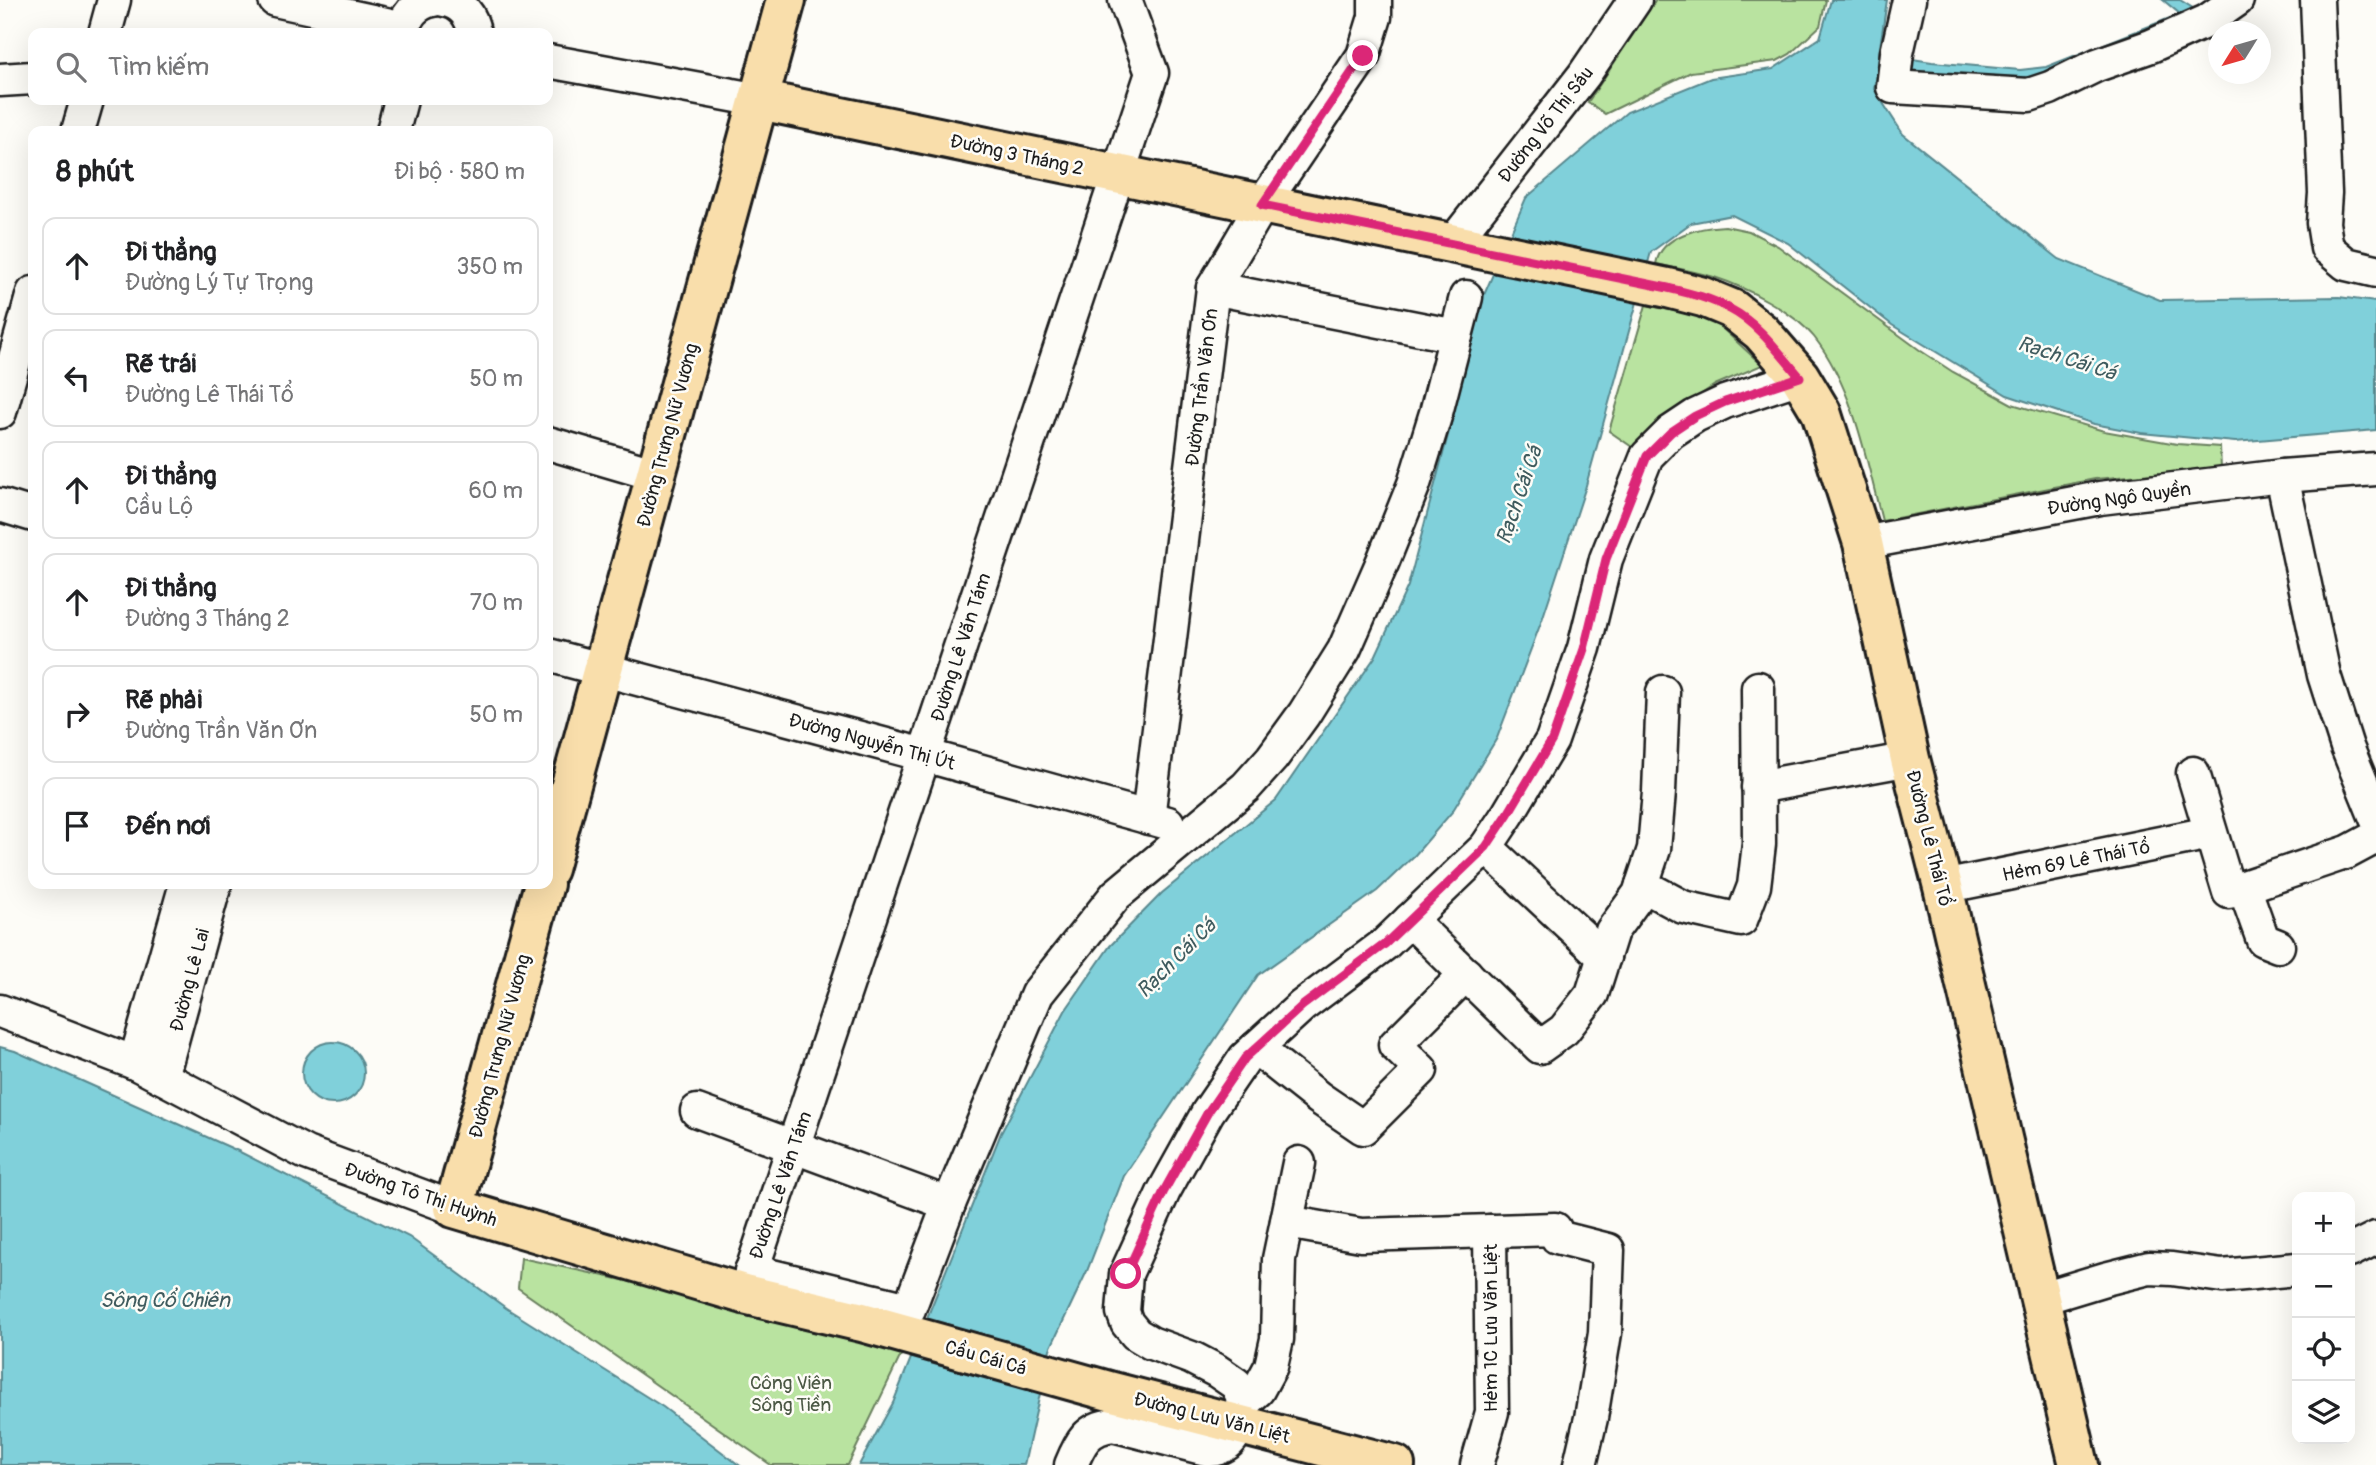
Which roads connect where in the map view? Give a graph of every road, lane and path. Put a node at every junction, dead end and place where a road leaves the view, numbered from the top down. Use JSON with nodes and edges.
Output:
{"nodes":[{"id":1,"x":114,"y":0,"type":"edge"},
{"id":2,"x":275,"y":0,"type":"edge"},
{"id":3,"x":786,"y":0,"type":"edge"},
{"id":4,"x":1125,"y":0,"type":"edge"},
{"id":5,"x":1374,"y":0,"type":"edge"},
{"id":6,"x":1635,"y":0,"type":"edge"},
{"id":7,"x":1909,"y":0,"type":"edge"},
{"id":8,"x":2237,"y":0,"type":"edge"},
{"id":9,"x":2317,"y":0,"type":"edge"},
{"id":10,"x":448,"y":6,"type":"edge"},
{"id":11,"x":106,"y":28,"type":"edge"},
{"id":12,"x":392,"y":28,"type":"edge"},
{"id":13,"x":405,"y":28,"type":"edge"},
{"id":14,"x":553,"y":62,"type":"edge"},
{"id":15,"x":28,"y":78,"type":"edge"},
{"id":16,"x":0,"y":80,"type":"edge"},
{"id":17,"x":759,"y":100,"type":"junction"},
{"id":18,"x":86,"y":105,"type":"edge"},
{"id":19,"x":400,"y":105,"type":"edge"},
{"id":20,"x":422,"y":105,"type":"edge"},
{"id":21,"x":79,"y":126,"type":"edge"},
{"id":22,"x":394,"y":126,"type":"edge"},
{"id":23,"x":416,"y":126,"type":"edge"},
{"id":24,"x":1117,"y":175,"type":"junction"},
{"id":25,"x":1262,"y":205,"type":"junction"},
{"id":26,"x":1469,"y":248,"type":"junction"},
{"id":27,"x":2376,"y":271,"type":"edge"},
{"id":28,"x":1213,"y":288,"type":"junction"},
{"id":29,"x":1668,"y":288,"type":"joint"},
{"id":30,"x":1466,"y":297,"type":"dead end"},
{"id":31,"x":28,"y":311,"type":"edge"},
{"id":32,"x":1456,"y":336,"type":"junction"},
{"id":33,"x":1800,"y":377,"type":"junction"},
{"id":34,"x":0,"y":412,"type":"edge"},
{"id":35,"x":553,"y":444,"type":"edge"},
{"id":36,"x":2376,"y":469,"type":"edge"},
{"id":37,"x":656,"y":475,"type":"junction"},
{"id":38,"x":2282,"y":476,"type":"junction"},
{"id":39,"x":0,"y":505,"type":"edge"},
{"id":40,"x":28,"y":513,"type":"edge"},
{"id":41,"x":1863,"y":543,"type":"junction"},
{"id":42,"x":553,"y":655,"type":"edge"},
{"id":43,"x":603,"y":668,"type":"junction"},
{"id":44,"x":1758,"y":688,"type":"dead end"},
{"id":45,"x":1663,"y":692,"type":"dead end"},
{"id":46,"x":924,"y":755,"type":"junction"},
{"id":47,"x":1910,"y":760,"type":"junction"},
{"id":48,"x":2193,"y":773,"type":"dead end"},
{"id":49,"x":1758,"y":788,"type":"junction"},
{"id":50,"x":1147,"y":818,"type":"junction"},
{"id":51,"x":2376,"y":818,"type":"edge"},
{"id":52,"x":1195,"y":831,"type":"junction"},
{"id":53,"x":2210,"y":834,"type":"junction"},
{"id":54,"x":2376,"y":837,"type":"edge"},
{"id":55,"x":1486,"y":847,"type":"junction"},
{"id":56,"x":553,"y":851,"type":"edge"},
{"id":57,"x":1642,"y":884,"type":"junction"},
{"id":58,"x":1943,"y":887,"type":"junction"},
{"id":59,"x":2244,"y":887,"type":"junction"},
{"id":60,"x":185,"y":889,"type":"edge"},
{"id":61,"x":213,"y":889,"type":"edge"},
{"id":62,"x":543,"y":889,"type":"edge"},
{"id":63,"x":1410,"y":920,"type":"junction"},
{"id":64,"x":2278,"y":946,"type":"dead end"},
{"id":65,"x":1604,"y":957,"type":"junction"},
{"id":66,"x":1466,"y":974,"type":"junction"},
{"id":67,"x":0,"y":1011,"type":"edge"},
{"id":68,"x":1256,"y":1048,"type":"junction"},
{"id":69,"x":148,"y":1070,"type":"junction"},
{"id":70,"x":697,"y":1111,"type":"dead end"},
{"id":71,"x":793,"y":1147,"type":"junction"},
{"id":72,"x":1299,"y":1163,"type":"dead end"},
{"id":73,"x":949,"y":1204,"type":"junction"},
{"id":74,"x":454,"y":1208,"type":"junction"},
{"id":75,"x":1287,"y":1222,"type":"junction"},
{"id":76,"x":1490,"y":1231,"type":"junction"},
{"id":77,"x":2376,"y":1238,"type":"edge"},
{"id":78,"x":2355,"y":1248,"type":"edge"},
{"id":79,"x":2292,"y":1269,"type":"edge"},
{"id":80,"x":748,"y":1283,"type":"junction"},
{"id":81,"x":2039,"y":1299,"type":"junction"},
{"id":82,"x":862,"y":1322,"type":"joint"},
{"id":83,"x":1109,"y":1391,"type":"joint"},
{"id":84,"x":1240,"y":1414,"type":"junction"},
{"id":85,"x":1071,"y":1465,"type":"edge"},
{"id":86,"x":1395,"y":1465,"type":"edge"},
{"id":87,"x":1477,"y":1465,"type":"edge"},
{"id":88,"x":1580,"y":1465,"type":"edge"},
{"id":89,"x":2079,"y":1465,"type":"edge"}],
"edges":[{"from":1,"to":11,"type":"street"},
{"from":2,"to":12,"type":"street"},
{"from":3,"to":17,"type":"main road","name":"Đường Trưng Nữ Vương"},
{"from":4,"to":24,"type":"street","name":"Đường Lê Văn Tám"},
{"from":5,"to":25,"type":"street","name":"Đường Trần Văn Ơn"},
{"from":6,"to":26,"type":"street","name":"Đường Võ Thị Sáu"},
{"from":7,"to":8,"type":"street"},
{"from":9,"to":27,"type":"street"},
{"from":10,"to":13,"type":"street"},
{"from":14,"to":17,"type":"street","name":"Đường 3 Tháng 2"},
{"from":15,"to":16,"type":"street"},
{"from":17,"to":24,"type":"main road","name":"Đường 3 Tháng 2"},
{"from":17,"to":37,"type":"main road","name":"Đường Trưng Nữ Vương"},
{"from":18,"to":21,"type":"street"},
{"from":19,"to":22,"type":"street"},
{"from":20,"to":23,"type":"street"},
{"from":24,"to":25,"type":"main road","name":"Đường 3 Tháng 2"},
{"from":24,"to":46,"type":"street","name":"Đường Lê Văn Tám"},
{"from":25,"to":26,"type":"main road","name":"Đường 3 Tháng 2"},
{"from":25,"to":28,"type":"street","name":"Đường Trần Văn Ơn"},
{"from":26,"to":29,"type":"main road","name":"Đường 3 Tháng 2"},
{"from":28,"to":32,"type":"street"},
{"from":28,"to":50,"type":"street","name":"Đường Trần Văn Ơn"},
{"from":29,"to":33,"type":"main road","name":"Đường Lê Thái Tổ"},
{"from":30,"to":32,"type":"street"},
{"from":31,"to":34,"type":"street"},
{"from":32,"to":52,"type":"street"},
{"from":33,"to":41,"type":"main road","name":"Đường Lê Thái Tổ"},
{"from":33,"to":55,"type":"street"},
{"from":35,"to":37,"type":"street"},
{"from":36,"to":38,"type":"street","name":"Đường Ngô Quyền"},
{"from":37,"to":43,"type":"main road","name":"Đường Trưng Nữ Vương"},
{"from":38,"to":41,"type":"street","name":"Đường Ngô Quyền"},
{"from":38,"to":51,"type":"street"},
{"from":39,"to":40,"type":"street"},
{"from":41,"to":47,"type":"main road","name":"Đường Lê Thái Tổ"},
{"from":42,"to":43,"type":"street","name":"Đường Nguyễn Thị Út"},
{"from":43,"to":46,"type":"street","name":"Đường Nguyễn Thị Út"},
{"from":43,"to":56,"type":"main road","name":"Đường Trưng Nữ Vương"},
{"from":44,"to":49,"type":"street"},
{"from":45,"to":57,"type":"street"},
{"from":46,"to":50,"type":"street","name":"Đường Nguyễn Thị Út"},
{"from":46,"to":71,"type":"street","name":"Đường Lê Văn Tám"},
{"from":47,"to":49,"type":"street"},
{"from":47,"to":58,"type":"main road","name":"Đường Lê Thái Tổ"},
{"from":48,"to":53,"type":"street"},
{"from":49,"to":57,"type":"street"},
{"from":50,"to":52,"type":"street","name":"Đường Nguyễn Thị Út"},
{"from":52,"to":73,"type":"street"},
{"from":53,"to":58,"type":"street","name":"Hẻm 69 Lê Thái Tổ"},
{"from":53,"to":59,"type":"street"},
{"from":54,"to":59,"type":"street"},
{"from":55,"to":63,"type":"street"},
{"from":55,"to":65,"type":"street"},
{"from":57,"to":65,"type":"street"},
{"from":58,"to":81,"type":"main road","name":"Đường Lê Thái Tổ"},
{"from":59,"to":64,"type":"street"},
{"from":60,"to":69,"type":"street","name":"Đường Lê Lai"},
{"from":61,"to":69,"type":"street","name":"Đường Lê Lai"},
{"from":62,"to":74,"type":"main road","name":"Đường Trưng Nữ Vương"},
{"from":63,"to":66,"type":"street"},
{"from":63,"to":68,"type":"street"},
{"from":65,"to":66,"type":"street"},
{"from":66,"to":68,"type":"street"},
{"from":67,"to":69,"type":"street","name":"Đường Tô Thị Huỳnh"},
{"from":68,"to":84,"type":"street"},
{"from":69,"to":74,"type":"street","name":"Đường Tô Thị Huỳnh"},
{"from":70,"to":71,"type":"street"},
{"from":71,"to":73,"type":"street"},
{"from":71,"to":80,"type":"street","name":"Đường Lê Văn Tám"},
{"from":72,"to":75,"type":"street"},
{"from":73,"to":80,"type":"street"},
{"from":74,"to":80,"type":"main road","name":"Đường Tô Thị Huỳnh"},
{"from":75,"to":76,"type":"street"},
{"from":75,"to":84,"type":"street"},
{"from":76,"to":87,"type":"street","name":"Hẻm 1C Lưu Văn Liệt"},
{"from":76,"to":88,"type":"street"},
{"from":77,"to":78,"type":"street"},
{"from":79,"to":81,"type":"street"},
{"from":80,"to":82,"type":"main road","name":"Đường Tô Thị Huỳnh"},
{"from":81,"to":89,"type":"main road","name":"Đường Lê Thái Tổ"},
{"from":82,"to":83,"type":"main road","name":"Cầu Cái Cá"},
{"from":83,"to":84,"type":"main road","name":"Đường Lưu Văn Liệt"},
{"from":84,"to":85,"type":"street"},
{"from":84,"to":86,"type":"main road","name":"Đường Lưu Văn Liệt"}]}
